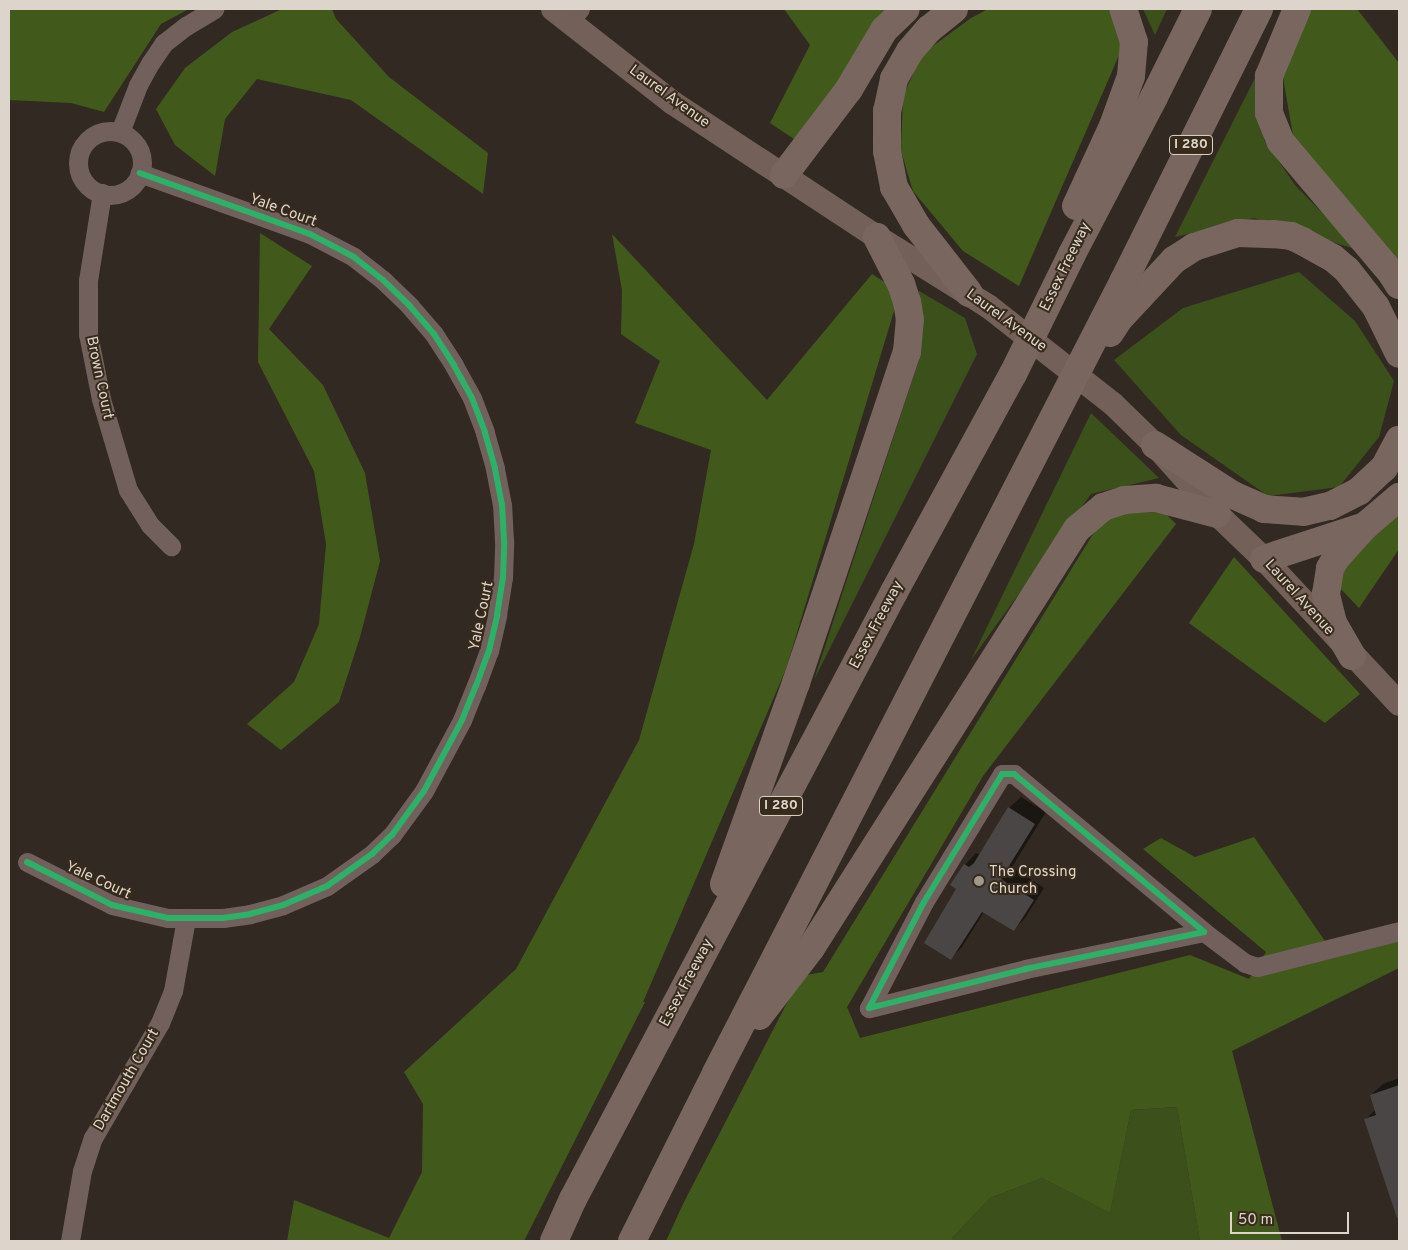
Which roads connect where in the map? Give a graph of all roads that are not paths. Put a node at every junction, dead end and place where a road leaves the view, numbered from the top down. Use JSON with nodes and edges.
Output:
{"nodes":[{"id":1,"x":214,"y":9,"type":"edge"},
{"id":2,"x":906,"y":9,"type":"edge"},
{"id":3,"x":954,"y":9,"type":"edge"},
{"id":4,"x":1123,"y":9,"type":"edge"},
{"id":5,"x":1198,"y":9,"type":"edge"},
{"id":6,"x":1259,"y":9,"type":"edge"},
{"id":7,"x":1296,"y":9,"type":"edge"},
{"id":8,"x":567,"y":13,"type":"edge"},
{"id":9,"x":120,"y":132,"type":"junction"},
{"id":10,"x":140,"y":173,"type":"junction"},
{"id":11,"x":784,"y":175,"type":"junction"},
{"id":12,"x":102,"y":193,"type":"junction"},
{"id":13,"x":876,"y":236,"type":"junction"},
{"id":14,"x":1399,"y":285,"type":"edge"},
{"id":15,"x":979,"y":300,"type":"junction"},
{"id":16,"x":1399,"y":354,"type":"edge"},
{"id":17,"x":1044,"y":437,"type":"junction"},
{"id":18,"x":1399,"y":440,"type":"edge"},
{"id":19,"x":1155,"y":445,"type":"junction"},
{"id":20,"x":973,"y":450,"type":"junction"},
{"id":21,"x":1399,"y":497,"type":"edge"},
{"id":22,"x":1217,"y":514,"type":"junction"},
{"id":23,"x":1365,"y":526,"type":"junction"},
{"id":24,"x":171,"y":546,"type":"dead end"},
{"id":25,"x":1264,"y":559,"type":"junction"},
{"id":26,"x":1352,"y":656,"type":"junction"},
{"id":27,"x":1399,"y":704,"type":"edge"},
{"id":28,"x":27,"y":862,"type":"dead end"},
{"id":29,"x":186,"y":919,"type":"junction"},
{"id":30,"x":1399,"y":931,"type":"edge"},
{"id":31,"x":1204,"y":932,"type":"junction"},
{"id":32,"x":694,"y":969,"type":"junction"},
{"id":33,"x":716,"y":1073,"type":"junction"},
{"id":34,"x":70,"y":1241,"type":"edge"},
{"id":35,"x":554,"y":1241,"type":"edge"},
{"id":36,"x":632,"y":1241,"type":"edge"}],
"edges":[{"from":1,"to":9,"type":"street"},
{"from":2,"to":11,"type":"highway"},
{"from":3,"to":15,"type":"highway"},
{"from":4,"to":20,"type":"highway"},
{"from":5,"to":20,"type":"highway","name":"Essex Freeway","number":"I 280"},
{"from":6,"to":17,"type":"highway","number":"I 280"},
{"from":7,"to":14,"type":"highway"},
{"from":8,"to":11,"type":"main road","name":"Laurel Avenue"},
{"from":9,"to":10,"type":"street"},
{"from":9,"to":12,"type":"street"},
{"from":10,"to":12,"type":"street"},
{"from":10,"to":29,"type":"street","name":"Yale Court"},
{"from":11,"to":13,"type":"main road","name":"Laurel Avenue"},
{"from":12,"to":24,"type":"street","name":"Brown Court"},
{"from":13,"to":15,"type":"main road","name":"Laurel Avenue"},
{"from":13,"to":32,"type":"highway"},
{"from":15,"to":19,"type":"main road","name":"Laurel Avenue"},
{"from":16,"to":17,"type":"highway"},
{"from":17,"to":33,"type":"highway","number":"I 280"},
{"from":18,"to":19,"type":"highway"},
{"from":19,"to":22,"type":"main road","name":"Laurel Avenue"},
{"from":20,"to":32,"type":"highway","name":"Essex Freeway","number":"I 280"},
{"from":21,"to":23,"type":"highway"},
{"from":22,"to":25,"type":"main road","name":"Laurel Avenue"},
{"from":22,"to":33,"type":"highway"},
{"from":23,"to":25,"type":"highway"},
{"from":23,"to":26,"type":"highway"},
{"from":25,"to":26,"type":"main road","name":"Laurel Avenue"},
{"from":26,"to":27,"type":"main road","name":"Laurel Avenue"},
{"from":28,"to":29,"type":"street","name":"Yale Court"},
{"from":29,"to":34,"type":"street","name":"Dartmouth Court"},
{"from":30,"to":31,"type":"street"},
{"from":31,"to":31,"type":"street"},
{"from":32,"to":35,"type":"highway","name":"Essex Freeway","number":"I 280"},
{"from":33,"to":36,"type":"highway","number":"I 280"}]}
